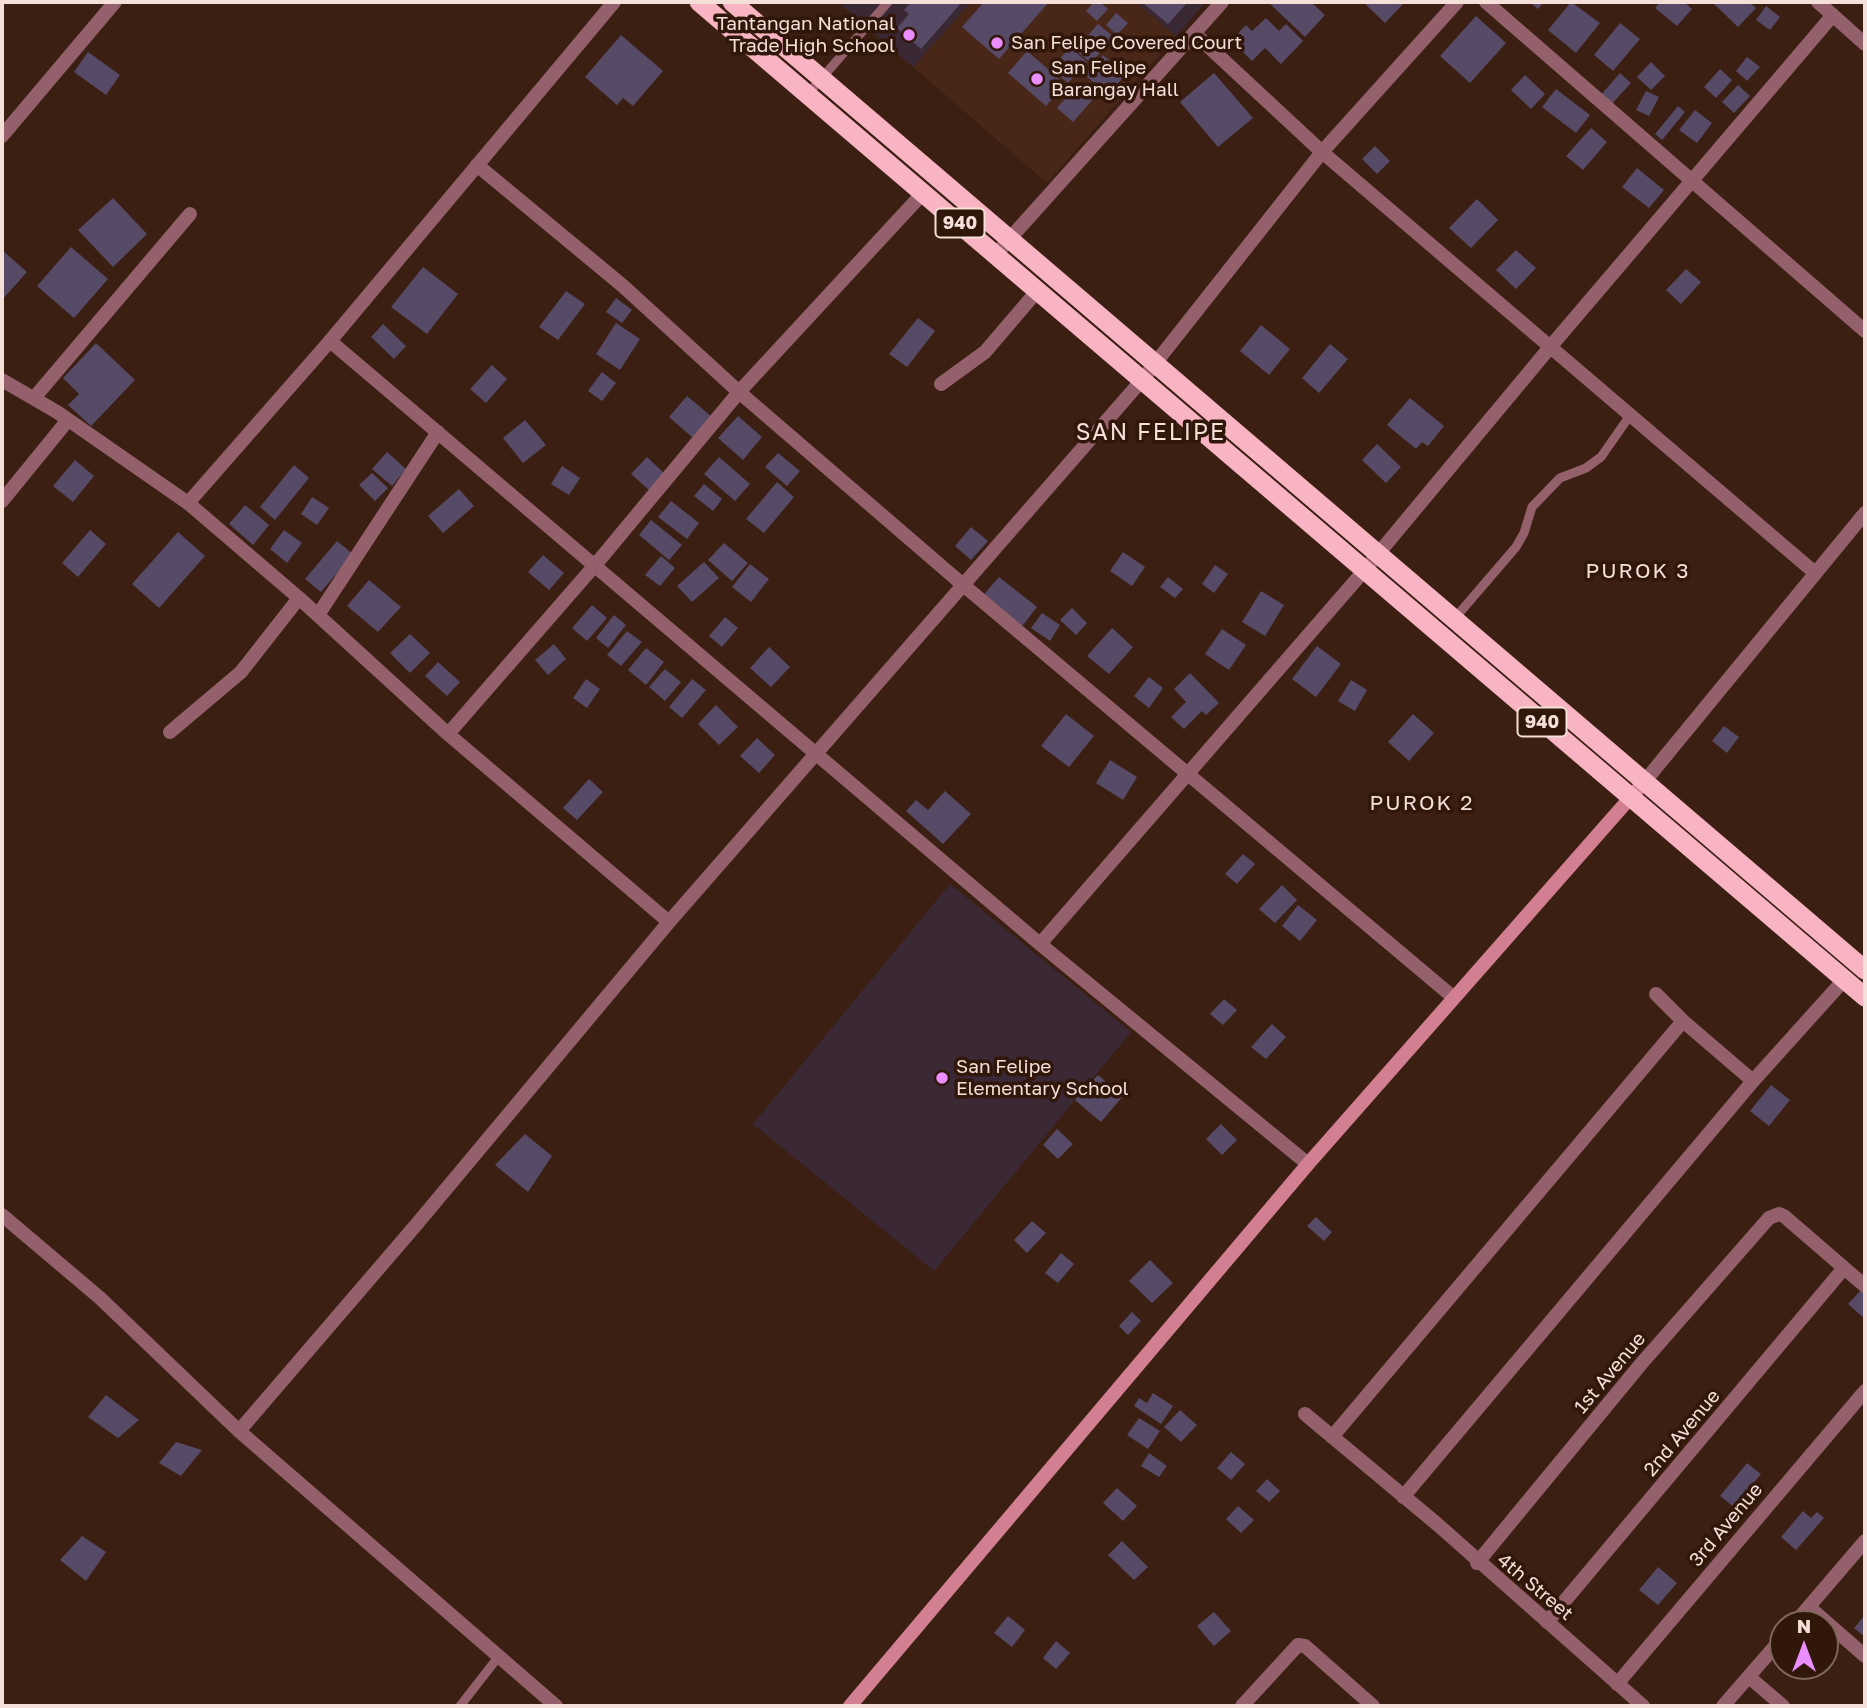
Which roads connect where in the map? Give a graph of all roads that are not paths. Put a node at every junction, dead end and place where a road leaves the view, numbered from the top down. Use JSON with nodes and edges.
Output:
{"nodes":[{"id":1,"x":115,"y":2,"type":"edge"},
{"id":2,"x":614,"y":2,"type":"edge"},
{"id":3,"x":699,"y":2,"type":"edge"},
{"id":4,"x":732,"y":2,"type":"edge"},
{"id":5,"x":888,"y":2,"type":"edge"},
{"id":6,"x":1222,"y":2,"type":"edge"},
{"id":7,"x":1457,"y":2,"type":"edge"},
{"id":8,"x":1486,"y":2,"type":"edge"},
{"id":9,"x":1818,"y":2,"type":"edge"},
{"id":10,"x":1833,"y":15,"type":"junction"},
{"id":11,"x":1194,"y":33,"type":"junction"},
{"id":12,"x":1865,"y":44,"type":"edge"},
{"id":13,"x":823,"y":78,"type":"junction"},
{"id":14,"x":808,"y":94,"type":"junction"},
{"id":15,"x":2,"y":136,"type":"edge"},
{"id":16,"x":1322,"y":152,"type":"junction"},
{"id":17,"x":477,"y":164,"type":"junction"},
{"id":18,"x":1693,"y":183,"type":"junction"},
{"id":19,"x":924,"y":192,"type":"junction"},
{"id":20,"x":190,"y":214,"type":"dead end"},
{"id":21,"x":1011,"y":239,"type":"junction"},
{"id":22,"x":996,"y":254,"type":"junction"},
{"id":23,"x":1038,"y":290,"type":"junction"},
{"id":24,"x":1865,"y":331,"type":"edge"},
{"id":25,"x":330,"y":341,"type":"junction"},
{"id":26,"x":1551,"y":345,"type":"junction"},
{"id":27,"x":1155,"y":363,"type":"junction"},
{"id":28,"x":2,"y":380,"type":"edge"},
{"id":29,"x":1142,"y":380,"type":"junction"},
{"id":30,"x":941,"y":384,"type":"dead end"},
{"id":31,"x":739,"y":391,"type":"junction"},
{"id":32,"x":34,"y":398,"type":"junction"},
{"id":33,"x":1631,"y":414,"type":"junction"},
{"id":34,"x":68,"y":420,"type":"junction"},
{"id":35,"x":438,"y":432,"type":"junction"},
{"id":36,"x":2,"y":501,"type":"edge"},
{"id":37,"x":188,"y":503,"type":"junction"},
{"id":38,"x":1865,"y":513,"type":"edge"},
{"id":39,"x":1378,"y":554,"type":"junction"},
{"id":40,"x":596,"y":564,"type":"junction"},
{"id":41,"x":1363,"y":572,"type":"junction"},
{"id":42,"x":1814,"y":572,"type":"junction"},
{"id":43,"x":962,"y":584,"type":"junction"},
{"id":44,"x":299,"y":597,"type":"junction"},
{"id":45,"x":318,"y":615,"type":"junction"},
{"id":46,"x":1455,"y":618,"type":"junction"},
{"id":47,"x":170,"y":732,"type":"dead end"},
{"id":48,"x":448,"y":734,"type":"junction"},
{"id":49,"x":818,"y":754,"type":"junction"},
{"id":50,"x":1188,"y":774,"type":"junction"},
{"id":51,"x":1645,"y":781,"type":"junction"},
{"id":52,"x":1632,"y":798,"type":"junction"},
{"id":53,"x":669,"y":922,"type":"junction"},
{"id":54,"x":1040,"y":943,"type":"junction"},
{"id":55,"x":1865,"y":970,"type":"edge"},
{"id":56,"x":1844,"y":980,"type":"junction"},
{"id":57,"x":1656,"y":994,"type":"dead end"},
{"id":58,"x":1453,"y":997,"type":"junction"},
{"id":59,"x":1865,"y":997,"type":"edge"},
{"id":60,"x":1683,"y":1021,"type":"junction"},
{"id":61,"x":1753,"y":1081,"type":"junction"},
{"id":62,"x":1308,"y":1164,"type":"junction"},
{"id":63,"x":2,"y":1215,"type":"edge"},
{"id":64,"x":1844,"y":1268,"type":"junction"},
{"id":65,"x":1865,"y":1286,"type":"edge"},
{"id":66,"x":1865,"y":1391,"type":"edge"},
{"id":67,"x":1304,"y":1414,"type":"dead end"},
{"id":68,"x":239,"y":1431,"type":"junction"},
{"id":69,"x":1332,"y":1437,"type":"junction"},
{"id":70,"x":1403,"y":1497,"type":"junction"},
{"id":71,"x":1865,"y":1541,"type":"edge"},
{"id":72,"x":1477,"y":1563,"type":"junction"},
{"id":73,"x":1809,"y":1607,"type":"junction"},
{"id":74,"x":1806,"y":1610,"type":"edge"},
{"id":75,"x":1547,"y":1622,"type":"junction"},
{"id":76,"x":1769,"y":1653,"type":"edge"},
{"id":77,"x":499,"y":1656,"type":"junction"},
{"id":78,"x":1865,"y":1656,"type":"edge"},
{"id":79,"x":1749,"y":1677,"type":"junction"},
{"id":80,"x":1617,"y":1684,"type":"junction"},
{"id":81,"x":460,"y":1706,"type":"edge"},
{"id":82,"x":556,"y":1706,"type":"edge"},
{"id":83,"x":850,"y":1706,"type":"edge"},
{"id":84,"x":1243,"y":1706,"type":"edge"},
{"id":85,"x":1373,"y":1706,"type":"edge"},
{"id":86,"x":1643,"y":1706,"type":"edge"},
{"id":87,"x":1723,"y":1706,"type":"edge"},
{"id":88,"x":1783,"y":1706,"type":"edge"}],
"edges":[{"from":1,"to":15,"type":"street"},
{"from":2,"to":17,"type":"street"},
{"from":3,"to":14,"type":"highway","number":"940"},
{"from":4,"to":13,"type":"highway","number":"940"},
{"from":5,"to":13,"type":"lane"},
{"from":6,"to":11,"type":"street"},
{"from":7,"to":16,"type":"street"},
{"from":8,"to":18,"type":"street"},
{"from":9,"to":10,"type":"street"},
{"from":10,"to":12,"type":"street"},
{"from":10,"to":18,"type":"street"},
{"from":11,"to":16,"type":"street"},
{"from":11,"to":21,"type":"street"},
{"from":13,"to":14,"type":"lane"},
{"from":13,"to":21,"type":"highway","number":"940"},
{"from":14,"to":19,"type":"highway","number":"940"},
{"from":16,"to":26,"type":"street"},
{"from":16,"to":27,"type":"street"},
{"from":17,"to":25,"type":"street"},
{"from":17,"to":31,"type":"street"},
{"from":18,"to":24,"type":"street"},
{"from":18,"to":26,"type":"street"},
{"from":19,"to":22,"type":"highway","number":"940"},
{"from":19,"to":31,"type":"street"},
{"from":20,"to":32,"type":"street"},
{"from":21,"to":22,"type":"street"},
{"from":21,"to":27,"type":"highway","number":"940"},
{"from":22,"to":23,"type":"highway","number":"940"},
{"from":23,"to":29,"type":"highway","number":"940"},
{"from":23,"to":30,"type":"street"},
{"from":25,"to":35,"type":"street"},
{"from":25,"to":37,"type":"street"},
{"from":26,"to":33,"type":"street"},
{"from":26,"to":39,"type":"street"},
{"from":27,"to":29,"type":"street"},
{"from":27,"to":39,"type":"highway","number":"940"},
{"from":28,"to":32,"type":"street"},
{"from":29,"to":41,"type":"highway","number":"940"},
{"from":29,"to":43,"type":"street"},
{"from":31,"to":40,"type":"street"},
{"from":31,"to":43,"type":"street"},
{"from":32,"to":34,"type":"street"},
{"from":33,"to":42,"type":"street"},
{"from":33,"to":46,"type":"lane"},
{"from":34,"to":36,"type":"street"},
{"from":34,"to":37,"type":"street"},
{"from":35,"to":40,"type":"street"},
{"from":35,"to":45,"type":"street"},
{"from":37,"to":44,"type":"street"},
{"from":38,"to":42,"type":"street"},
{"from":39,"to":41,"type":"street"},
{"from":39,"to":46,"type":"highway","number":"940"},
{"from":40,"to":48,"type":"street"},
{"from":40,"to":49,"type":"street"},
{"from":41,"to":50,"type":"street"},
{"from":41,"to":52,"type":"highway","number":"940"},
{"from":42,"to":51,"type":"street"},
{"from":43,"to":49,"type":"street"},
{"from":43,"to":50,"type":"street"},
{"from":44,"to":45,"type":"street"},
{"from":44,"to":47,"type":"street"},
{"from":45,"to":48,"type":"street"},
{"from":46,"to":51,"type":"highway","number":"940"},
{"from":48,"to":53,"type":"street"},
{"from":49,"to":53,"type":"street"},
{"from":49,"to":54,"type":"street"},
{"from":50,"to":54,"type":"street"},
{"from":50,"to":58,"type":"street"},
{"from":51,"to":52,"type":"main road"},
{"from":51,"to":55,"type":"highway","number":"940"},
{"from":52,"to":56,"type":"highway","number":"940"},
{"from":52,"to":58,"type":"main road"},
{"from":53,"to":68,"type":"street"},
{"from":54,"to":62,"type":"street"},
{"from":56,"to":59,"type":"highway","number":"940"},
{"from":56,"to":61,"type":"street"},
{"from":57,"to":60,"type":"street"},
{"from":58,"to":62,"type":"main road"},
{"from":60,"to":61,"type":"street"},
{"from":60,"to":69,"type":"street"},
{"from":61,"to":70,"type":"street"},
{"from":62,"to":83,"type":"main road"},
{"from":63,"to":68,"type":"street"},
{"from":64,"to":65,"type":"street"},
{"from":64,"to":72,"type":"street","name":"1st Avenue"},
{"from":64,"to":75,"type":"street","name":"2nd Avenue"},
{"from":66,"to":80,"type":"street","name":"3rd Avenue"},
{"from":67,"to":69,"type":"street","name":"4th Street"},
{"from":68,"to":77,"type":"street"},
{"from":69,"to":70,"type":"street","name":"4th Street"},
{"from":70,"to":72,"type":"street","name":"4th Street"},
{"from":71,"to":73,"type":"street"},
{"from":72,"to":75,"type":"street","name":"4th Street"},
{"from":73,"to":74,"type":"street"},
{"from":73,"to":78,"type":"street"},
{"from":75,"to":80,"type":"street","name":"4th Street"},
{"from":76,"to":79,"type":"street"},
{"from":77,"to":81,"type":"lane"},
{"from":77,"to":82,"type":"street"},
{"from":79,"to":87,"type":"street"},
{"from":79,"to":88,"type":"street"},
{"from":80,"to":86,"type":"street","name":"4th Street"},
{"from":84,"to":85,"type":"street"}]}
